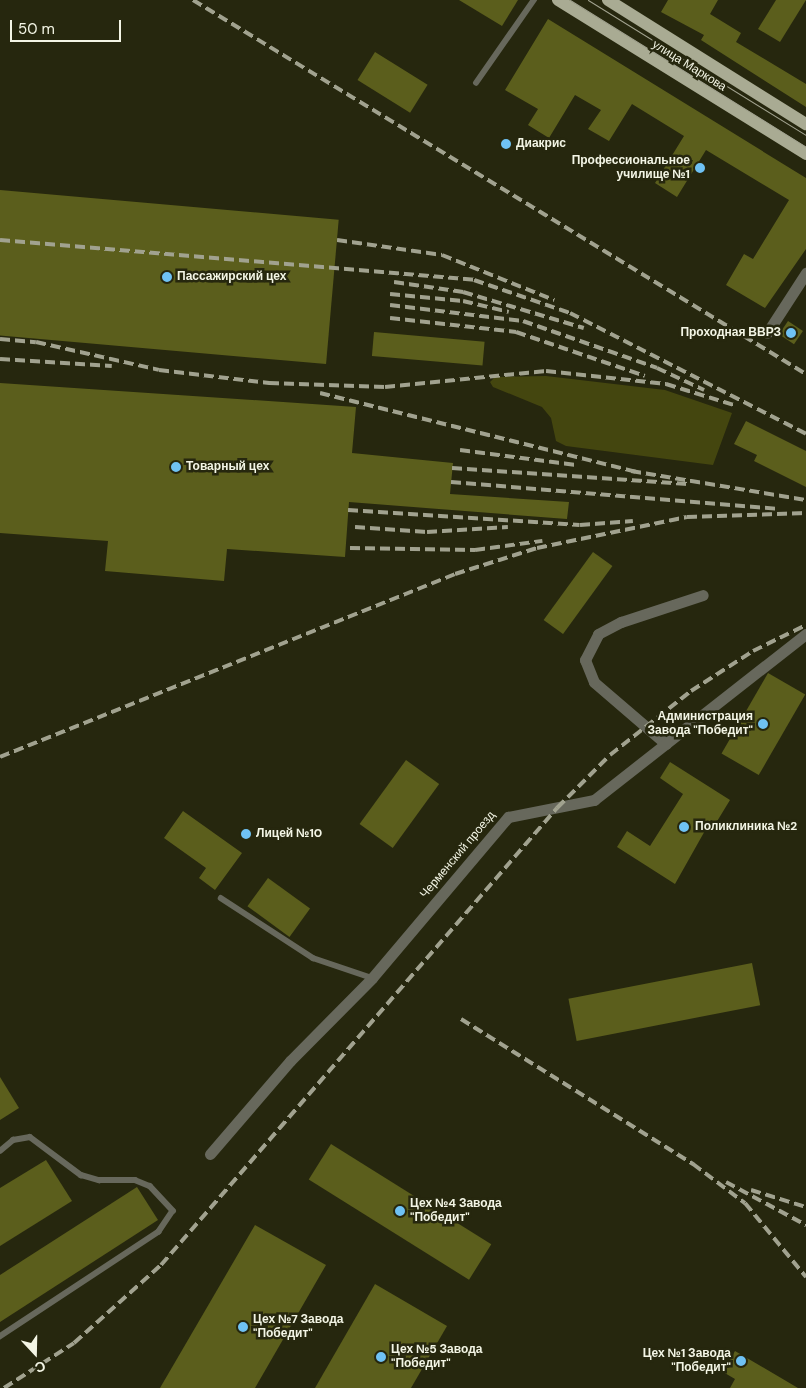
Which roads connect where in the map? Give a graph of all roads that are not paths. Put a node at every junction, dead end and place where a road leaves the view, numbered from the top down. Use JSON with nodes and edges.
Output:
{"nodes":[{"id":1,"x":534,"y":0,"type":"edge"},
{"id":2,"x":558,"y":0,"type":"edge"},
{"id":3,"x":608,"y":0,"type":"edge"},
{"id":4,"x":476,"y":83,"type":"dead end"},
{"id":5,"x":806,"y":124,"type":"edge"},
{"id":6,"x":806,"y":154,"type":"edge"},
{"id":7,"x":806,"y":273,"type":"edge"},
{"id":8,"x":766,"y":333,"type":"dead end"},
{"id":9,"x":702,"y":595,"type":"dead end"},
{"id":10,"x":806,"y":634,"type":"edge"},
{"id":11,"x":666,"y":744,"type":"junction"},
{"id":12,"x":221,"y":898,"type":"dead end"},
{"id":13,"x":372,"y":978,"type":"junction"},
{"id":14,"x":0,"y":1151,"type":"edge"},
{"id":15,"x":210,"y":1154,"type":"dead end"},
{"id":16,"x":0,"y":1337,"type":"edge"}],
"edges":[{"from":1,"to":4,"type":"lane"},
{"from":2,"to":6,"type":"main road","name":"улица Маркова"},
{"from":3,"to":5,"type":"main road","name":"улица Маркова"},
{"from":7,"to":8,"type":"street"},
{"from":9,"to":11,"type":"street"},
{"from":10,"to":11,"type":"street","name":"Черменский проезд"},
{"from":11,"to":13,"type":"street","name":"Черменский проезд"},
{"from":12,"to":13,"type":"lane"},
{"from":13,"to":15,"type":"street","name":"Черменский проезд"},
{"from":14,"to":16,"type":"lane"}]}
